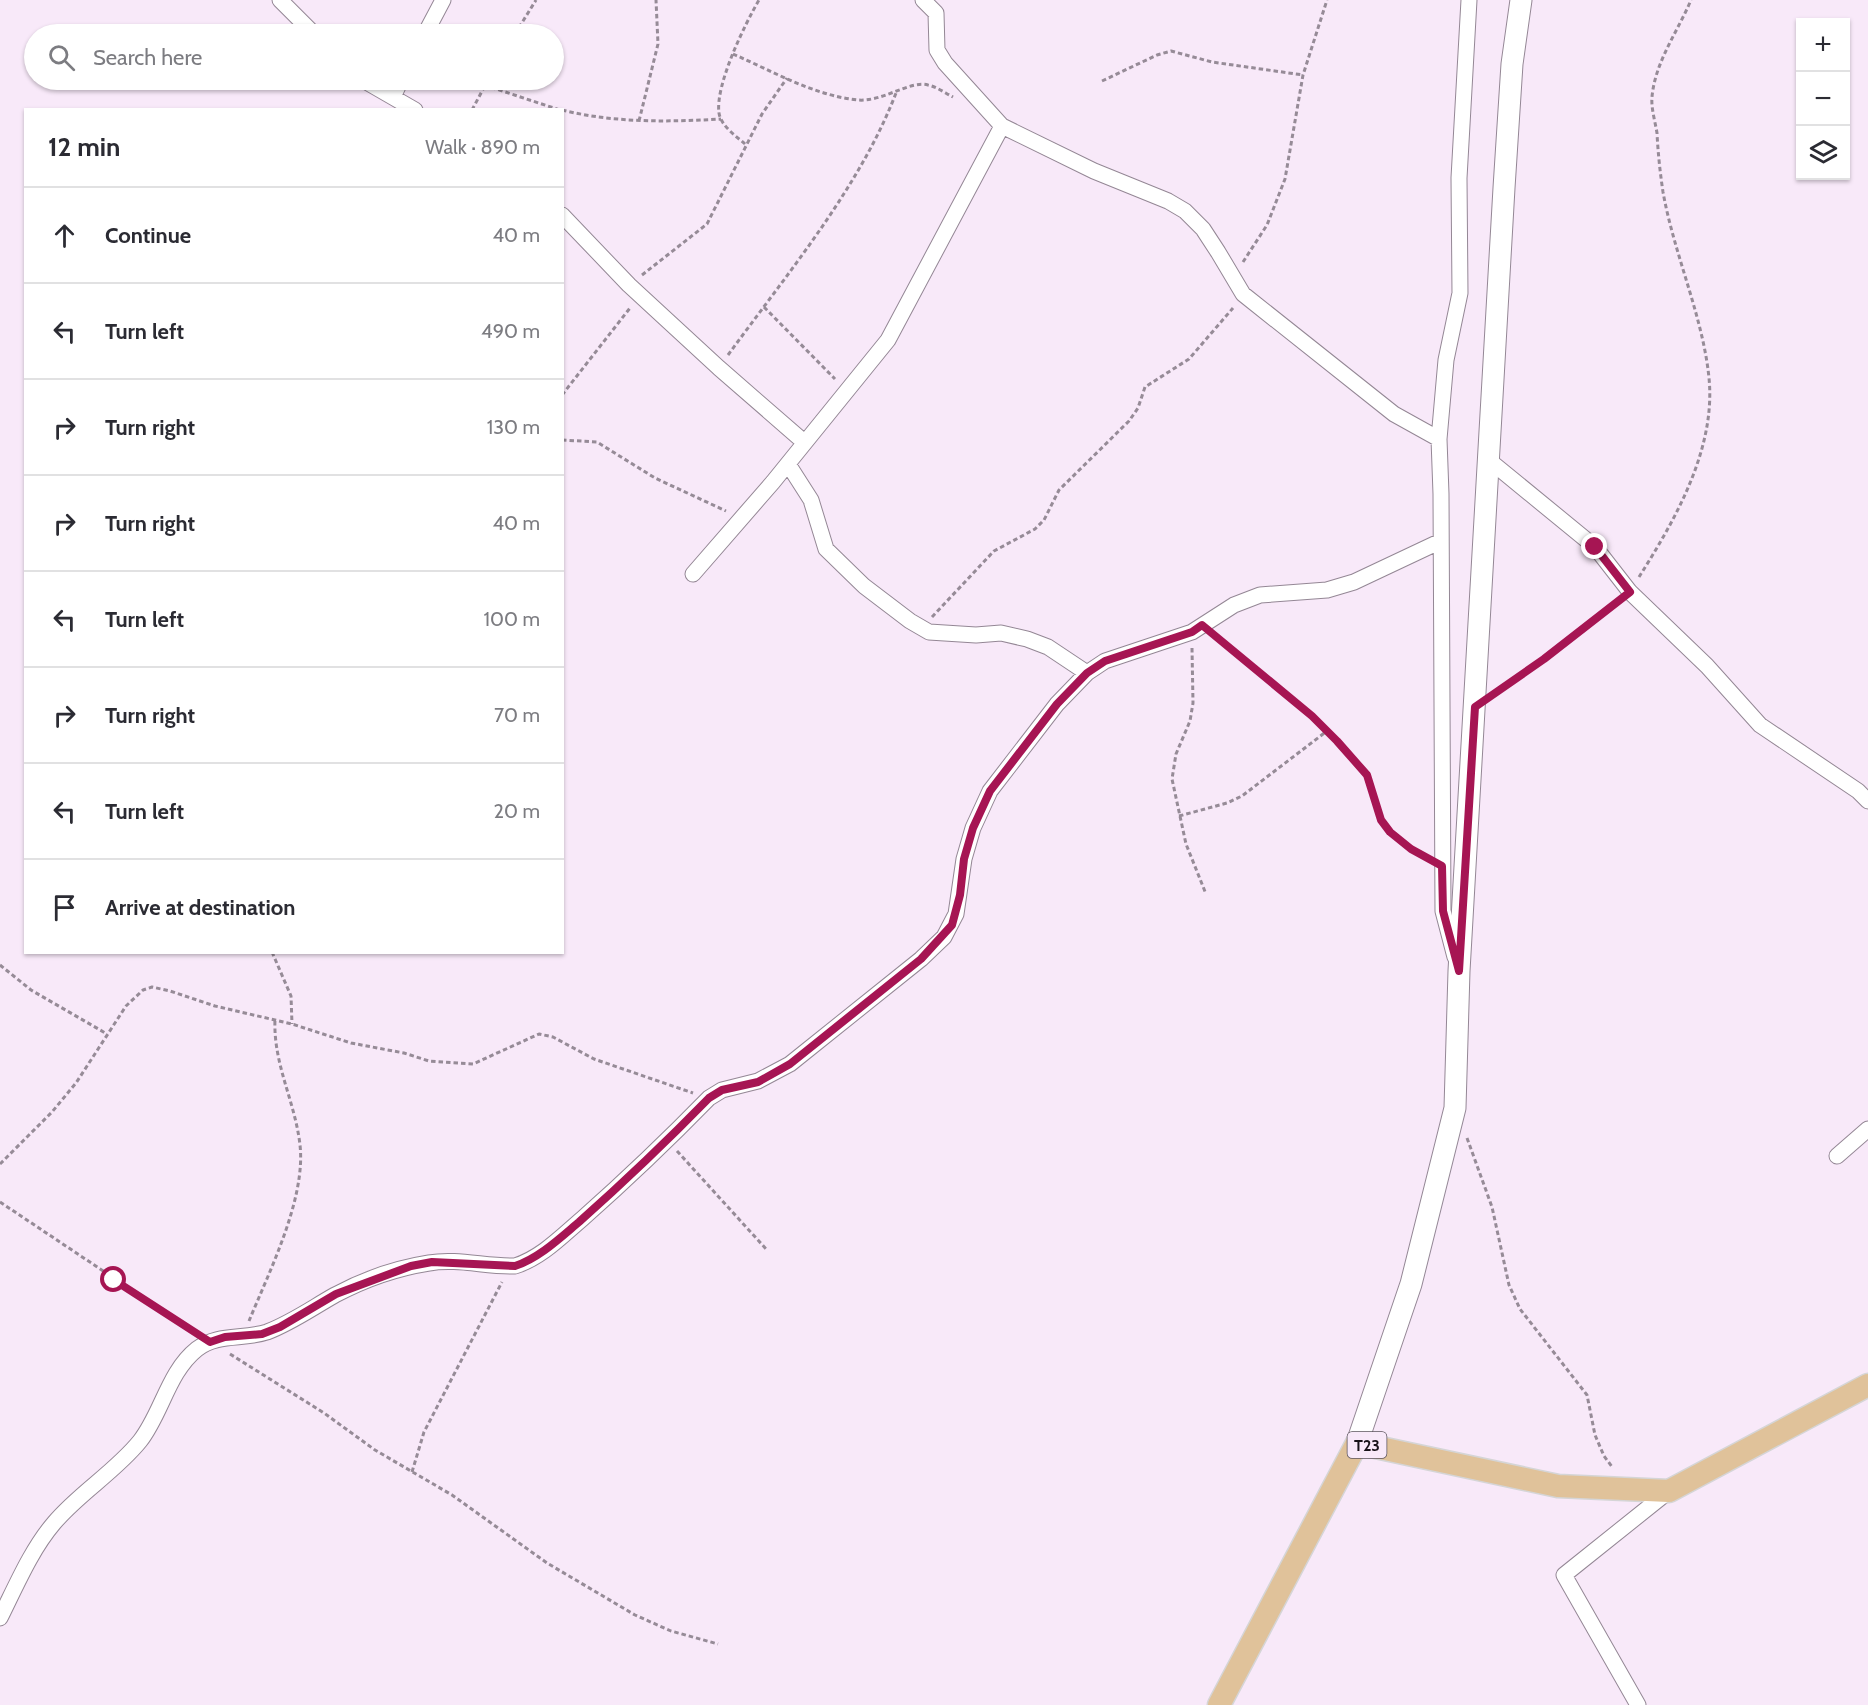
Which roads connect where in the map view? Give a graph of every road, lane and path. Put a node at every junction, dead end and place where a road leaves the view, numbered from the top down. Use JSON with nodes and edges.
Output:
{"nodes":[{"id":1,"x":280,"y":0,"type":"edge"},
{"id":2,"x":443,"y":0,"type":"edge"},
{"id":3,"x":536,"y":0,"type":"edge"},
{"id":4,"x":656,"y":0,"type":"edge"},
{"id":5,"x":759,"y":0,"type":"edge"},
{"id":6,"x":924,"y":0,"type":"edge"},
{"id":7,"x":1327,"y":0,"type":"edge"},
{"id":8,"x":1469,"y":0,"type":"edge"},
{"id":9,"x":1521,"y":0,"type":"edge"},
{"id":10,"x":1691,"y":0,"type":"edge"},
{"id":11,"x":304,"y":24,"type":"edge"},
{"id":12,"x":430,"y":24,"type":"edge"},
{"id":13,"x":521,"y":24,"type":"edge"},
{"id":14,"x":733,"y":54,"type":"junction"},
{"id":15,"x":1303,"y":75,"type":"junction"},
{"id":16,"x":787,"y":78,"type":"junction"},
{"id":17,"x":1102,"y":81,"type":"dead end"},
{"id":18,"x":381,"y":90,"type":"edge"},
{"id":19,"x":396,"y":90,"type":"edge"},
{"id":20,"x":482,"y":90,"type":"edge"},
{"id":21,"x":497,"y":90,"type":"edge"},
{"id":22,"x":896,"y":93,"type":"junction"},
{"id":23,"x":393,"y":97,"type":"junction"},
{"id":24,"x":412,"y":108,"type":"edge"},
{"id":25,"x":473,"y":108,"type":"edge"},
{"id":26,"x":555,"y":108,"type":"edge"},
{"id":27,"x":983,"y":108,"type":"junction"},
{"id":28,"x":564,"y":111,"type":"edge"},
{"id":29,"x":721,"y":119,"type":"junction"},
{"id":30,"x":639,"y":121,"type":"junction"},
{"id":31,"x":1002,"y":126,"type":"junction"},
{"id":32,"x":745,"y":144,"type":"junction"},
{"id":33,"x":564,"y":217,"type":"edge"},
{"id":34,"x":1232,"y":278,"type":"junction"},
{"id":35,"x":635,"y":290,"type":"junction"},
{"id":36,"x":1243,"y":294,"type":"junction"},
{"id":37,"x":764,"y":306,"type":"junction"},
{"id":38,"x":719,"y":368,"type":"junction"},
{"id":39,"x":847,"y":391,"type":"junction"},
{"id":40,"x":564,"y":392,"type":"edge"},
{"id":41,"x":1438,"y":439,"type":"junction"},
{"id":42,"x":564,"y":440,"type":"edge"},
{"id":43,"x":804,"y":442,"type":"junction"},
{"id":44,"x":1490,"y":461,"type":"junction"},
{"id":45,"x":788,"y":464,"type":"junction"},
{"id":46,"x":741,"y":519,"type":"junction"},
{"id":47,"x":1441,"y":541,"type":"junction"},
{"id":48,"x":693,"y":574,"type":"dead end"},
{"id":49,"x":1630,"y":592,"type":"junction"},
{"id":50,"x":922,"y":628,"type":"junction"},
{"id":51,"x":1197,"y":628,"type":"junction"},
{"id":52,"x":1087,"y":673,"type":"junction"},
{"id":53,"x":1475,"y":707,"type":"junction"},
{"id":54,"x":1327,"y":731,"type":"junction"},
{"id":55,"x":1868,"y":801,"type":"edge"},
{"id":56,"x":1179,"y":816,"type":"junction"},
{"id":57,"x":1442,"y":866,"type":"junction"},
{"id":58,"x":1206,"y":894,"type":"dead end"},
{"id":59,"x":274,"y":954,"type":"edge"},
{"id":60,"x":0,"y":965,"type":"edge"},
{"id":61,"x":1459,"y":971,"type":"junction"},
{"id":62,"x":275,"y":1019,"type":"junction"},
{"id":63,"x":292,"y":1024,"type":"junction"},
{"id":64,"x":107,"y":1034,"type":"junction"},
{"id":65,"x":709,"y":1098,"type":"junction"},
{"id":66,"x":1455,"y":1108,"type":"junction"},
{"id":67,"x":1868,"y":1129,"type":"edge"},
{"id":68,"x":668,"y":1140,"type":"junction"},
{"id":69,"x":1837,"y":1156,"type":"dead end"},
{"id":70,"x":0,"y":1164,"type":"edge"},
{"id":71,"x":0,"y":1203,"type":"edge"},
{"id":72,"x":767,"y":1250,"type":"dead end"},
{"id":73,"x":508,"y":1266,"type":"junction"},
{"id":74,"x":244,"y":1336,"type":"junction"},
{"id":75,"x":210,"y":1342,"type":"junction"},
{"id":76,"x":1862,"y":1393,"type":"edge"},
{"id":77,"x":1357,"y":1443,"type":"junction"},
{"id":78,"x":412,"y":1472,"type":"junction"},
{"id":79,"x":1618,"y":1473,"type":"dead end"},
{"id":80,"x":1669,"y":1491,"type":"junction"},
{"id":81,"x":0,"y":1618,"type":"edge"},
{"id":82,"x":718,"y":1644,"type":"dead end"},
{"id":83,"x":1219,"y":1705,"type":"edge"},
{"id":84,"x":1638,"y":1705,"type":"edge"}],
"edges":[{"from":1,"to":11,"type":"street"},
{"from":2,"to":12,"type":"street"},
{"from":3,"to":13,"type":"path"},
{"from":4,"to":30,"type":"path"},
{"from":5,"to":14,"type":"path"},
{"from":6,"to":27,"type":"street"},
{"from":7,"to":15,"type":"path"},
{"from":8,"to":41,"type":"street"},
{"from":9,"to":44,"type":"main road"},
{"from":10,"to":49,"type":"path"},
{"from":14,"to":16,"type":"path"},
{"from":14,"to":29,"type":"path"},
{"from":15,"to":17,"type":"path"},
{"from":15,"to":34,"type":"path"},
{"from":16,"to":22,"type":"path"},
{"from":16,"to":32,"type":"path"},
{"from":18,"to":23,"type":"street"},
{"from":19,"to":23,"type":"street"},
{"from":20,"to":25,"type":"path"},
{"from":21,"to":26,"type":"path"},
{"from":22,"to":27,"type":"path"},
{"from":22,"to":37,"type":"path"},
{"from":23,"to":24,"type":"street"},
{"from":27,"to":31,"type":"street"},
{"from":28,"to":30,"type":"path"},
{"from":29,"to":30,"type":"path"},
{"from":29,"to":32,"type":"path"},
{"from":31,"to":34,"type":"street"},
{"from":31,"to":39,"type":"street"},
{"from":32,"to":35,"type":"path"},
{"from":33,"to":35,"type":"street"},
{"from":34,"to":36,"type":"street"},
{"from":35,"to":38,"type":"street"},
{"from":35,"to":40,"type":"path"},
{"from":36,"to":41,"type":"street"},
{"from":36,"to":50,"type":"path"},
{"from":37,"to":38,"type":"path"},
{"from":37,"to":39,"type":"path"},
{"from":38,"to":43,"type":"street"},
{"from":39,"to":43,"type":"street"},
{"from":41,"to":47,"type":"street"},
{"from":42,"to":46,"type":"path"},
{"from":43,"to":45,"type":"street"},
{"from":44,"to":49,"type":"street"},
{"from":44,"to":53,"type":"main road"},
{"from":45,"to":46,"type":"street"},
{"from":45,"to":50,"type":"street"},
{"from":46,"to":48,"type":"street"},
{"from":47,"to":51,"type":"street"},
{"from":47,"to":57,"type":"street"},
{"from":49,"to":53,"type":"path"},
{"from":49,"to":55,"type":"street"},
{"from":50,"to":52,"type":"street"},
{"from":51,"to":52,"type":"street"},
{"from":51,"to":54,"type":"path"},
{"from":51,"to":56,"type":"path"},
{"from":52,"to":65,"type":"street"},
{"from":53,"to":61,"type":"main road"},
{"from":54,"to":56,"type":"path"},
{"from":54,"to":57,"type":"path"},
{"from":56,"to":58,"type":"path"},
{"from":57,"to":61,"type":"street"},
{"from":59,"to":63,"type":"path"},
{"from":60,"to":64,"type":"path"},
{"from":61,"to":66,"type":"main road"},
{"from":62,"to":63,"type":"path"},
{"from":62,"to":64,"type":"path"},
{"from":62,"to":74,"type":"path"},
{"from":63,"to":65,"type":"path"},
{"from":64,"to":70,"type":"path"},
{"from":65,"to":68,"type":"street"},
{"from":66,"to":77,"type":"main road"},
{"from":66,"to":79,"type":"path"},
{"from":67,"to":69,"type":"street"},
{"from":68,"to":72,"type":"path"},
{"from":68,"to":73,"type":"street"},
{"from":71,"to":75,"type":"path"},
{"from":73,"to":74,"type":"street"},
{"from":73,"to":78,"type":"path"},
{"from":74,"to":75,"type":"street"},
{"from":75,"to":78,"type":"path"},
{"from":75,"to":81,"type":"street"},
{"from":76,"to":80,"type":"main road"},
{"from":77,"to":80,"type":"main road","number":"T23"},
{"from":77,"to":83,"type":"main road","number":"T23"},
{"from":78,"to":82,"type":"path"},
{"from":80,"to":84,"type":"street"}]}
